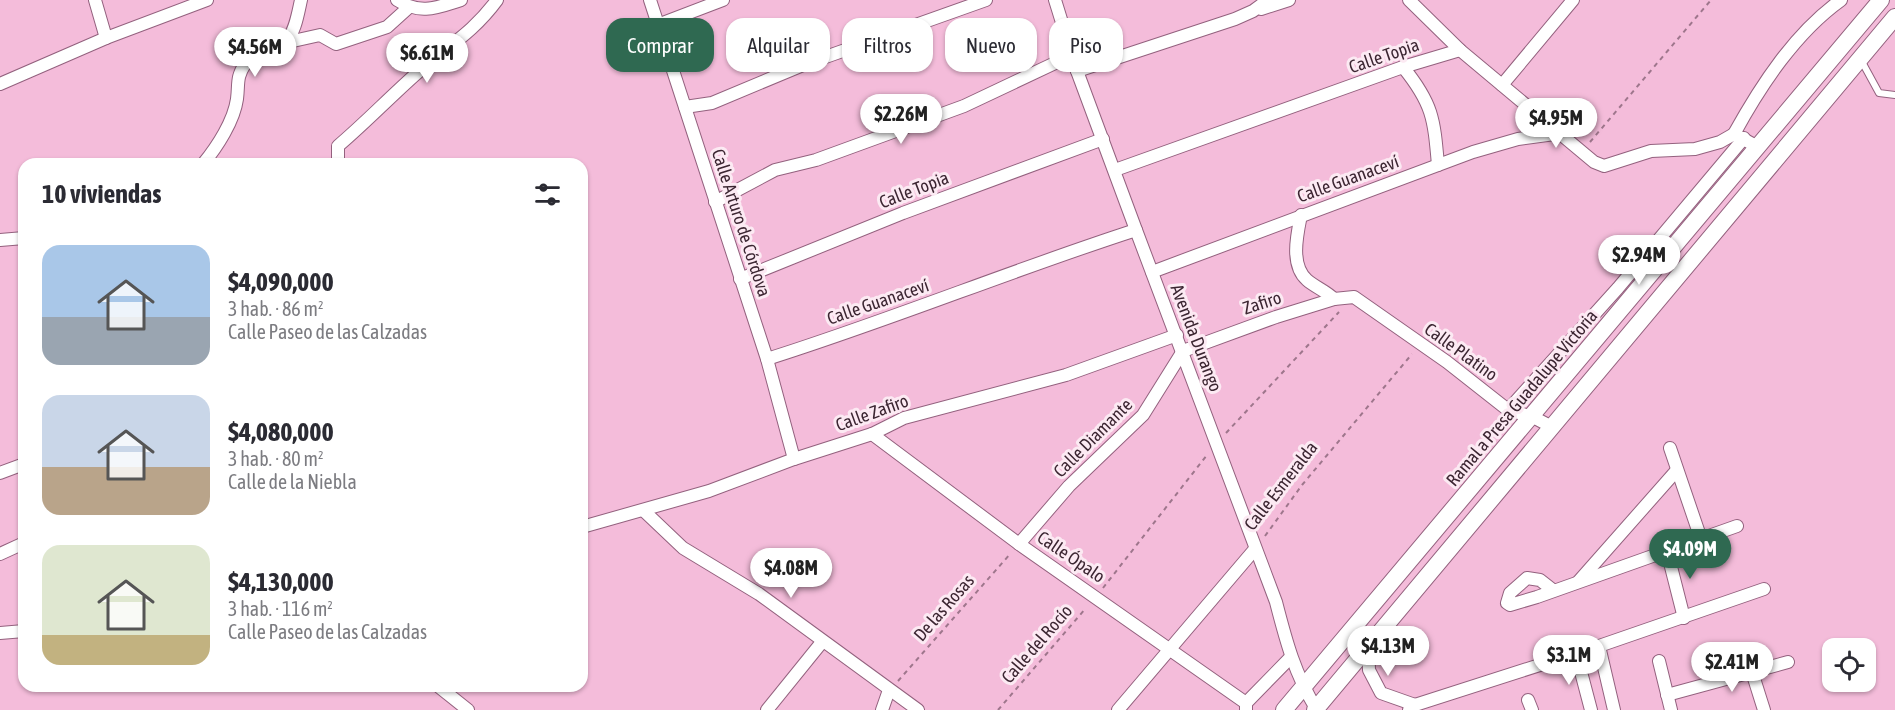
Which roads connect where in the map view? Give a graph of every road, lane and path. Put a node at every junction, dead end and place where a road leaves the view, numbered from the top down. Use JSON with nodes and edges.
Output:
{"nodes":[{"id":1,"x":95,"y":0,"type":"edge"},
{"id":2,"x":207,"y":0,"type":"edge"},
{"id":3,"x":301,"y":0,"type":"edge"},
{"id":4,"x":397,"y":0,"type":"edge"},
{"id":5,"x":460,"y":0,"type":"edge"},
{"id":6,"x":497,"y":0,"type":"edge"},
{"id":7,"x":650,"y":0,"type":"edge"},
{"id":8,"x":723,"y":0,"type":"edge"},
{"id":9,"x":986,"y":0,"type":"edge"},
{"id":10,"x":1054,"y":0,"type":"edge"},
{"id":11,"x":1268,"y":0,"type":"edge"},
{"id":12,"x":1289,"y":0,"type":"edge"},
{"id":13,"x":1409,"y":0,"type":"edge"},
{"id":14,"x":1573,"y":0,"type":"edge"},
{"id":15,"x":1711,"y":0,"type":"edge"},
{"id":16,"x":1881,"y":0,"type":"edge"},
{"id":17,"x":1832,"y":2,"type":"edge"},
{"id":18,"x":408,"y":8,"type":"junction"},
{"id":19,"x":1253,"y":11,"type":"junction"},
{"id":20,"x":1895,"y":17,"type":"edge"},
{"id":21,"x":658,"y":18,"type":"edge"},
{"id":22,"x":676,"y":18,"type":"edge"},
{"id":23,"x":1060,"y":18,"type":"edge"},
{"id":24,"x":106,"y":38,"type":"junction"},
{"id":25,"x":284,"y":43,"type":"junction"},
{"id":26,"x":1460,"y":50,"type":"junction"},
{"id":27,"x":1123,"y":55,"type":"edge"},
{"id":28,"x":1860,"y":59,"type":"junction"},
{"id":29,"x":1049,"y":66,"type":"edge"},
{"id":30,"x":1403,"y":67,"type":"junction"},
{"id":31,"x":674,"y":72,"type":"edge"},
{"id":32,"x":1077,"y":72,"type":"edge"},
{"id":33,"x":0,"y":84,"type":"edge"},
{"id":34,"x":1502,"y":85,"type":"junction"},
{"id":35,"x":1895,"y":95,"type":"edge"},
{"id":36,"x":685,"y":107,"type":"junction"},
{"id":37,"x":1562,"y":134,"type":"junction"},
{"id":38,"x":1104,"y":139,"type":"junction"},
{"id":39,"x":1745,"y":140,"type":"junction"},
{"id":40,"x":1582,"y":151,"type":"junction"},
{"id":41,"x":207,"y":158,"type":"edge"},
{"id":42,"x":338,"y":158,"type":"edge"},
{"id":43,"x":1438,"y":165,"type":"junction"},
{"id":44,"x":1115,"y":170,"type":"junction"},
{"id":45,"x":715,"y":202,"type":"junction"},
{"id":46,"x":1301,"y":215,"type":"junction"},
{"id":47,"x":1136,"y":230,"type":"junction"},
{"id":48,"x":18,"y":238,"type":"edge"},
{"id":49,"x":0,"y":240,"type":"edge"},
{"id":50,"x":1152,"y":272,"type":"junction"},
{"id":51,"x":740,"y":279,"type":"junction"},
{"id":52,"x":1354,"y":297,"type":"joint"},
{"id":53,"x":1334,"y":299,"type":"junction"},
{"id":54,"x":1177,"y":336,"type":"junction"},
{"id":55,"x":1420,"y":345,"type":"junction"},
{"id":56,"x":1183,"y":351,"type":"junction"},
{"id":57,"x":767,"y":359,"type":"junction"},
{"id":58,"x":1508,"y":410,"type":"junction"},
{"id":59,"x":1533,"y":417,"type":"junction"},
{"id":60,"x":1552,"y":427,"type":"junction"},
{"id":61,"x":872,"y":434,"type":"junction"},
{"id":62,"x":1670,"y":448,"type":"dead end"},
{"id":63,"x":794,"y":459,"type":"junction"},
{"id":64,"x":18,"y":466,"type":"edge"},
{"id":65,"x":1677,"y":470,"type":"junction"},
{"id":66,"x":0,"y":473,"type":"edge"},
{"id":67,"x":644,"y":511,"type":"junction"},
{"id":68,"x":588,"y":525,"type":"edge"},
{"id":69,"x":1737,"y":526,"type":"dead end"},
{"id":70,"x":1701,"y":538,"type":"junction"},
{"id":71,"x":1019,"y":544,"type":"junction"},
{"id":72,"x":18,"y":546,"type":"edge"},
{"id":73,"x":1255,"y":549,"type":"junction"},
{"id":74,"x":1667,"y":551,"type":"junction"},
{"id":75,"x":0,"y":554,"type":"edge"},
{"id":76,"x":1578,"y":582,"type":"junction"},
{"id":77,"x":1764,"y":589,"type":"dead end"},
{"id":78,"x":1554,"y":591,"type":"dead end"},
{"id":79,"x":1097,"y":596,"type":"junction"},
{"id":80,"x":1684,"y":618,"type":"junction"},
{"id":81,"x":18,"y":632,"type":"edge"},
{"id":82,"x":0,"y":633,"type":"edge"},
{"id":83,"x":822,"y":642,"type":"junction"},
{"id":84,"x":1368,"y":645,"type":"junction"},
{"id":85,"x":1599,"y":646,"type":"junction"},
{"id":86,"x":1169,"y":649,"type":"junction"},
{"id":87,"x":1576,"y":653,"type":"junction"},
{"id":88,"x":1290,"y":658,"type":"junction"},
{"id":89,"x":1659,"y":661,"type":"dead end"},
{"id":90,"x":1788,"y":662,"type":"dead end"},
{"id":91,"x":1752,"y":672,"type":"junction"},
{"id":92,"x":1303,"y":688,"type":"junction"},
{"id":93,"x":889,"y":690,"type":"junction"},
{"id":94,"x":446,"y":692,"type":"edge"},
{"id":95,"x":1667,"y":694,"type":"junction"},
{"id":96,"x":1246,"y":706,"type":"edge"},
{"id":97,"x":1412,"y":707,"type":"edge"},
{"id":98,"x":468,"y":710,"type":"edge"},
{"id":99,"x":767,"y":710,"type":"edge"},
{"id":100,"x":882,"y":710,"type":"edge"},
{"id":101,"x":918,"y":710,"type":"edge"},
{"id":102,"x":998,"y":710,"type":"edge"},
{"id":103,"x":1118,"y":710,"type":"edge"},
{"id":104,"x":1284,"y":710,"type":"edge"},
{"id":105,"x":1316,"y":710,"type":"edge"},
{"id":106,"x":1591,"y":710,"type":"edge"},
{"id":107,"x":1614,"y":710,"type":"edge"},
{"id":108,"x":1671,"y":710,"type":"edge"},
{"id":109,"x":1764,"y":710,"type":"edge"}],
"edges":[{"from":1,"to":24,"type":"street"},
{"from":2,"to":24,"type":"street"},
{"from":3,"to":25,"type":"street"},
{"from":4,"to":18,"type":"street"},
{"from":5,"to":18,"type":"street"},
{"from":6,"to":42,"type":"street"},
{"from":7,"to":21,"type":"street","name":"Calle Arturo de Córdova"},
{"from":8,"to":22,"type":"street"},
{"from":9,"to":36,"type":"street"},
{"from":10,"to":23,"type":"street","name":"Avenida Durango"},
{"from":11,"to":19,"type":"street"},
{"from":12,"to":19,"type":"street"},
{"from":13,"to":26,"type":"street"},
{"from":14,"to":34,"type":"street"},
{"from":15,"to":40,"type":"path"},
{"from":16,"to":39,"type":"main road","name":"Ramal a Presa Guadalupe Victoria"},
{"from":17,"to":39,"type":"street"},
{"from":18,"to":25,"type":"street"},
{"from":19,"to":27,"type":"street"},
{"from":20,"to":28,"type":"main road"},
{"from":24,"to":33,"type":"street"},
{"from":25,"to":41,"type":"street"},
{"from":26,"to":30,"type":"street","name":"Calle Topia"},
{"from":26,"to":34,"type":"street"},
{"from":28,"to":35,"type":"lane"},
{"from":28,"to":60,"type":"main road"},
{"from":29,"to":45,"type":"street"},
{"from":30,"to":43,"type":"street"},
{"from":30,"to":44,"type":"street","name":"Calle Topia"},
{"from":31,"to":36,"type":"street","name":"Calle Arturo de Córdova"},
{"from":32,"to":38,"type":"street","name":"Avenida Durango"},
{"from":34,"to":37,"type":"street"},
{"from":36,"to":45,"type":"street","name":"Calle Arturo de Córdova"},
{"from":37,"to":40,"type":"street"},
{"from":37,"to":43,"type":"street","name":"Calle Guanaceví"},
{"from":38,"to":44,"type":"street","name":"Avenida Durango"},
{"from":38,"to":51,"type":"street","name":"Calle Topia"},
{"from":39,"to":40,"type":"street"},
{"from":39,"to":58,"type":"street"},
{"from":39,"to":59,"type":"main road","name":"Ramal a Presa Guadalupe Victoria"},
{"from":43,"to":46,"type":"street","name":"Calle Guanaceví"},
{"from":44,"to":47,"type":"street","name":"Avenida Durango"},
{"from":45,"to":51,"type":"street","name":"Calle Arturo de Córdova"},
{"from":46,"to":50,"type":"street","name":"Calle Guanaceví"},
{"from":46,"to":53,"type":"street"},
{"from":47,"to":50,"type":"street","name":"Avenida Durango"},
{"from":47,"to":57,"type":"street","name":"Calle Guanaceví"},
{"from":48,"to":49,"type":"street"},
{"from":50,"to":54,"type":"street","name":"Avenida Durango"},
{"from":51,"to":57,"type":"street","name":"Calle Arturo de Córdova"},
{"from":52,"to":53,"type":"street","name":"Zafiro"},
{"from":52,"to":55,"type":"street","name":"Calle Platino"},
{"from":53,"to":56,"type":"street","name":"Zafiro"},
{"from":54,"to":56,"type":"street","name":"Avenida Durango"},
{"from":54,"to":61,"type":"street","name":"Calle Zafiro"},
{"from":55,"to":58,"type":"street","name":"Calle Platino"},
{"from":55,"to":73,"type":"path","name":"Calle Esmeralda"},
{"from":56,"to":71,"type":"street","name":"Calle Diamante"},
{"from":56,"to":73,"type":"street","name":"Avenida Durango"},
{"from":57,"to":63,"type":"street","name":"Calle Arturo de Córdova"},
{"from":58,"to":59,"type":"street","name":"Calle Platino"},
{"from":59,"to":60,"type":"street","name":"Calle Platino"},
{"from":59,"to":92,"type":"main road","name":"Ramal a Presa Guadalupe Victoria"},
{"from":60,"to":84,"type":"main road"},
{"from":61,"to":63,"type":"street","name":"Calle Zafiro"},
{"from":61,"to":71,"type":"street","name":"Calle Ópalo"},
{"from":62,"to":65,"type":"street"},
{"from":63,"to":67,"type":"street","name":"Calle Zafiro"},
{"from":64,"to":66,"type":"street"},
{"from":65,"to":70,"type":"street"},
{"from":65,"to":76,"type":"street"},
{"from":67,"to":68,"type":"street","name":"Calle Zafiro"},
{"from":67,"to":83,"type":"street"},
{"from":69,"to":70,"type":"street"},
{"from":70,"to":74,"type":"street"},
{"from":71,"to":79,"type":"street","name":"Calle Ópalo"},
{"from":71,"to":93,"type":"path","name":"De las Rosas"},
{"from":72,"to":75,"type":"street"},
{"from":73,"to":86,"type":"street","name":"Calle Esmeralda"},
{"from":73,"to":88,"type":"street","name":"Avenida Durango"},
{"from":74,"to":76,"type":"street"},
{"from":74,"to":80,"type":"street"},
{"from":76,"to":78,"type":"street"},
{"from":77,"to":80,"type":"street"},
{"from":79,"to":86,"type":"street","name":"Calle Ópalo"},
{"from":79,"to":102,"type":"path","name":"Calle del Rocío"},
{"from":80,"to":85,"type":"street"},
{"from":81,"to":82,"type":"street"},
{"from":83,"to":93,"type":"street"},
{"from":83,"to":99,"type":"street"},
{"from":84,"to":97,"type":"street"},
{"from":84,"to":105,"type":"main road"},
{"from":85,"to":87,"type":"street"},
{"from":85,"to":107,"type":"street"},
{"from":86,"to":96,"type":"street","name":"Calle Ópalo"},
{"from":86,"to":103,"type":"street","name":"Calle Esmeralda"},
{"from":87,"to":97,"type":"street"},
{"from":87,"to":106,"type":"street"},
{"from":88,"to":92,"type":"street","name":"Avenida Durango"},
{"from":88,"to":96,"type":"street"},
{"from":89,"to":95,"type":"street"},
{"from":90,"to":91,"type":"street"},
{"from":91,"to":95,"type":"street"},
{"from":91,"to":109,"type":"street"},
{"from":92,"to":104,"type":"main road","name":"Ramal a Presa Guadalupe Victoria"},
{"from":92,"to":105,"type":"street","name":"Avenida Durango"},
{"from":93,"to":100,"type":"street"},
{"from":93,"to":101,"type":"street"},
{"from":94,"to":98,"type":"street"},
{"from":95,"to":108,"type":"street"}]}
